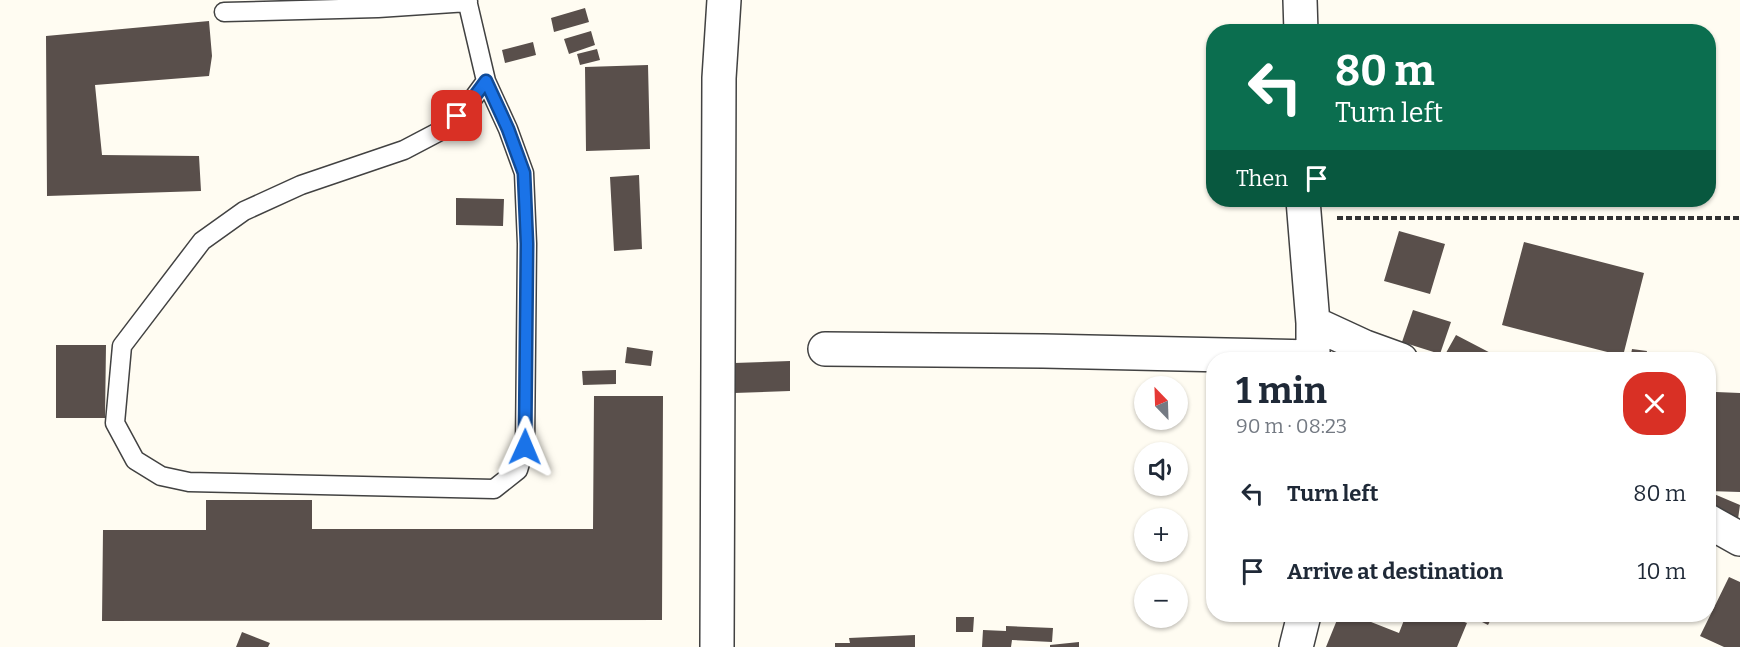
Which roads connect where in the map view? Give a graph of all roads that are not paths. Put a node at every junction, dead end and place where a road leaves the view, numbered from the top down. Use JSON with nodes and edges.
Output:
{"nodes":[{"id":1,"x":724,"y":0,"type":"edge"},
{"id":2,"x":1300,"y":0,"type":"edge"},
{"id":3,"x":467,"y":1,"type":"edge"},
{"id":4,"x":224,"y":12,"type":"dead end"},
{"id":5,"x":1301,"y":24,"type":"edge"},
{"id":6,"x":486,"y":81,"type":"junction"},
{"id":7,"x":1304,"y":209,"type":"edge"},
{"id":8,"x":1313,"y":323,"type":"junction"},
{"id":9,"x":825,"y":349,"type":"dead end"},
{"id":10,"x":1312,"y":352,"type":"edge"},
{"id":11,"x":1379,"y":352,"type":"edge"},
{"id":12,"x":1206,"y":356,"type":"edge"},
{"id":13,"x":1716,"y":526,"type":"edge"},
{"id":14,"x":1740,"y":539,"type":"edge"},
{"id":15,"x":1302,"y":622,"type":"edge"},
{"id":16,"x":717,"y":647,"type":"edge"},
{"id":17,"x":1296,"y":647,"type":"edge"}],
"edges":[{"from":1,"to":16,"type":"street"},
{"from":2,"to":5,"type":"street"},
{"from":3,"to":4,"type":"lane"},
{"from":3,"to":6,"type":"lane"},
{"from":6,"to":6,"type":"lane"},
{"from":7,"to":8,"type":"street"},
{"from":8,"to":10,"type":"street"},
{"from":8,"to":11,"type":"street"},
{"from":9,"to":12,"type":"street"},
{"from":13,"to":14,"type":"street"},
{"from":15,"to":17,"type":"street"}]}
